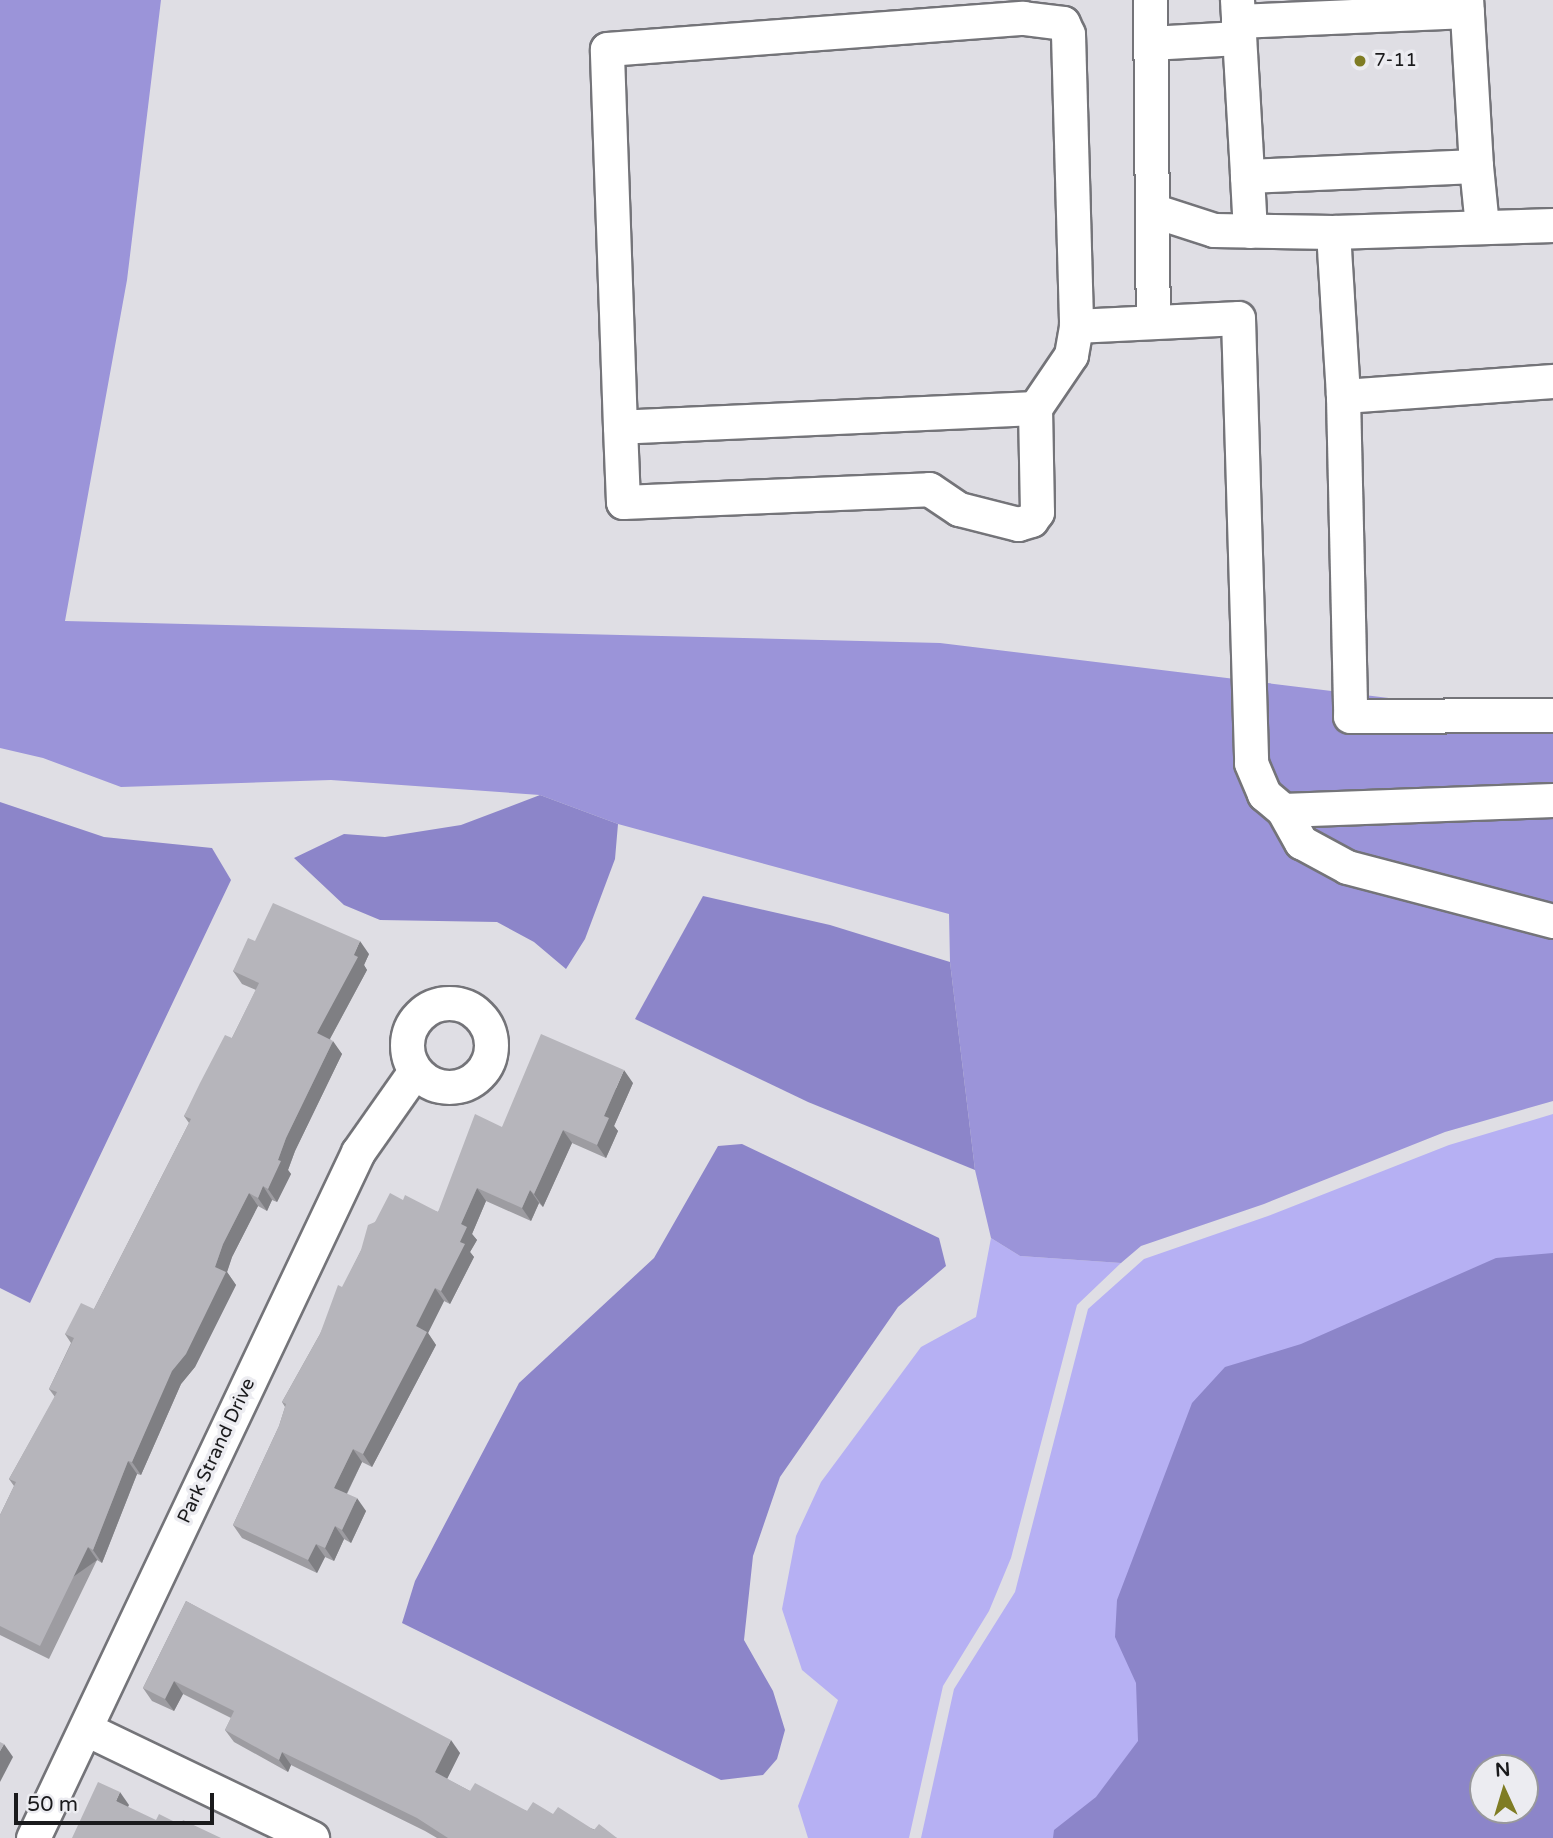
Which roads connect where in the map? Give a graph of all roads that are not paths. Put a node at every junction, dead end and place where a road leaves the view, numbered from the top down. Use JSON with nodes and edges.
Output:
{"nodes":[{"id":1,"x":1150,"y":0,"type":"edge"},
{"id":2,"x":1472,"y":3,"type":"edge"},
{"id":3,"x":1422,"y":7,"type":"edge"},
{"id":4,"x":1372,"y":8,"type":"edge"},
{"id":5,"x":1238,"y":20,"type":"edge"},
{"id":6,"x":1150,"y":43,"type":"junction"},
{"id":7,"x":1476,"y":166,"type":"junction"},
{"id":8,"x":1247,"y":176,"type":"junction"},
{"id":9,"x":1152,"y":210,"type":"junction"},
{"id":10,"x":1553,"y":225,"type":"edge"},
{"id":11,"x":1482,"y":226,"type":"junction"},
{"id":12,"x":1250,"y":231,"type":"junction"},
{"id":13,"x":1333,"y":232,"type":"junction"},
{"id":14,"x":1153,"y":322,"type":"junction"},
{"id":15,"x":1076,"y":326,"type":"junction"},
{"id":16,"x":1553,"y":381,"type":"edge"},
{"id":17,"x":1343,"y":396,"type":"junction"},
{"id":18,"x":1035,"y":408,"type":"junction"},
{"id":19,"x":621,"y":427,"type":"junction"},
{"id":20,"x":1553,"y":715,"type":"edge"},
{"id":21,"x":1553,"y":800,"type":"edge"},
{"id":22,"x":1283,"y":810,"type":"junction"},
{"id":23,"x":1553,"y":922,"type":"edge"},
{"id":24,"x":415,"y":1071,"type":"dead end"},
{"id":25,"x":86,"y":1729,"type":"junction"},
{"id":26,"x":33,"y":1838,"type":"edge"},
{"id":27,"x":312,"y":1838,"type":"edge"}],
"edges":[{"from":1,"to":6,"type":"street"},
{"from":2,"to":3,"type":"street"},
{"from":2,"to":7,"type":"street"},
{"from":3,"to":4,"type":"street"},
{"from":4,"to":5,"type":"street"},
{"from":5,"to":6,"type":"street"},
{"from":5,"to":8,"type":"street"},
{"from":6,"to":9,"type":"street"},
{"from":7,"to":8,"type":"street"},
{"from":7,"to":11,"type":"street"},
{"from":8,"to":12,"type":"street"},
{"from":9,"to":12,"type":"street"},
{"from":9,"to":14,"type":"street"},
{"from":10,"to":11,"type":"street"},
{"from":11,"to":13,"type":"street"},
{"from":12,"to":13,"type":"street"},
{"from":13,"to":17,"type":"street"},
{"from":14,"to":15,"type":"street"},
{"from":14,"to":22,"type":"street"},
{"from":15,"to":18,"type":"street"},
{"from":15,"to":19,"type":"street"},
{"from":16,"to":17,"type":"street"},
{"from":17,"to":20,"type":"street"},
{"from":18,"to":19,"type":"street"},
{"from":18,"to":19,"type":"street"},
{"from":21,"to":22,"type":"street"},
{"from":22,"to":23,"type":"street"},
{"from":24,"to":25,"type":"street","name":"Park Strand Drive"},
{"from":25,"to":26,"type":"street","name":"Park Strand Drive"},
{"from":25,"to":27,"type":"street"}]}
